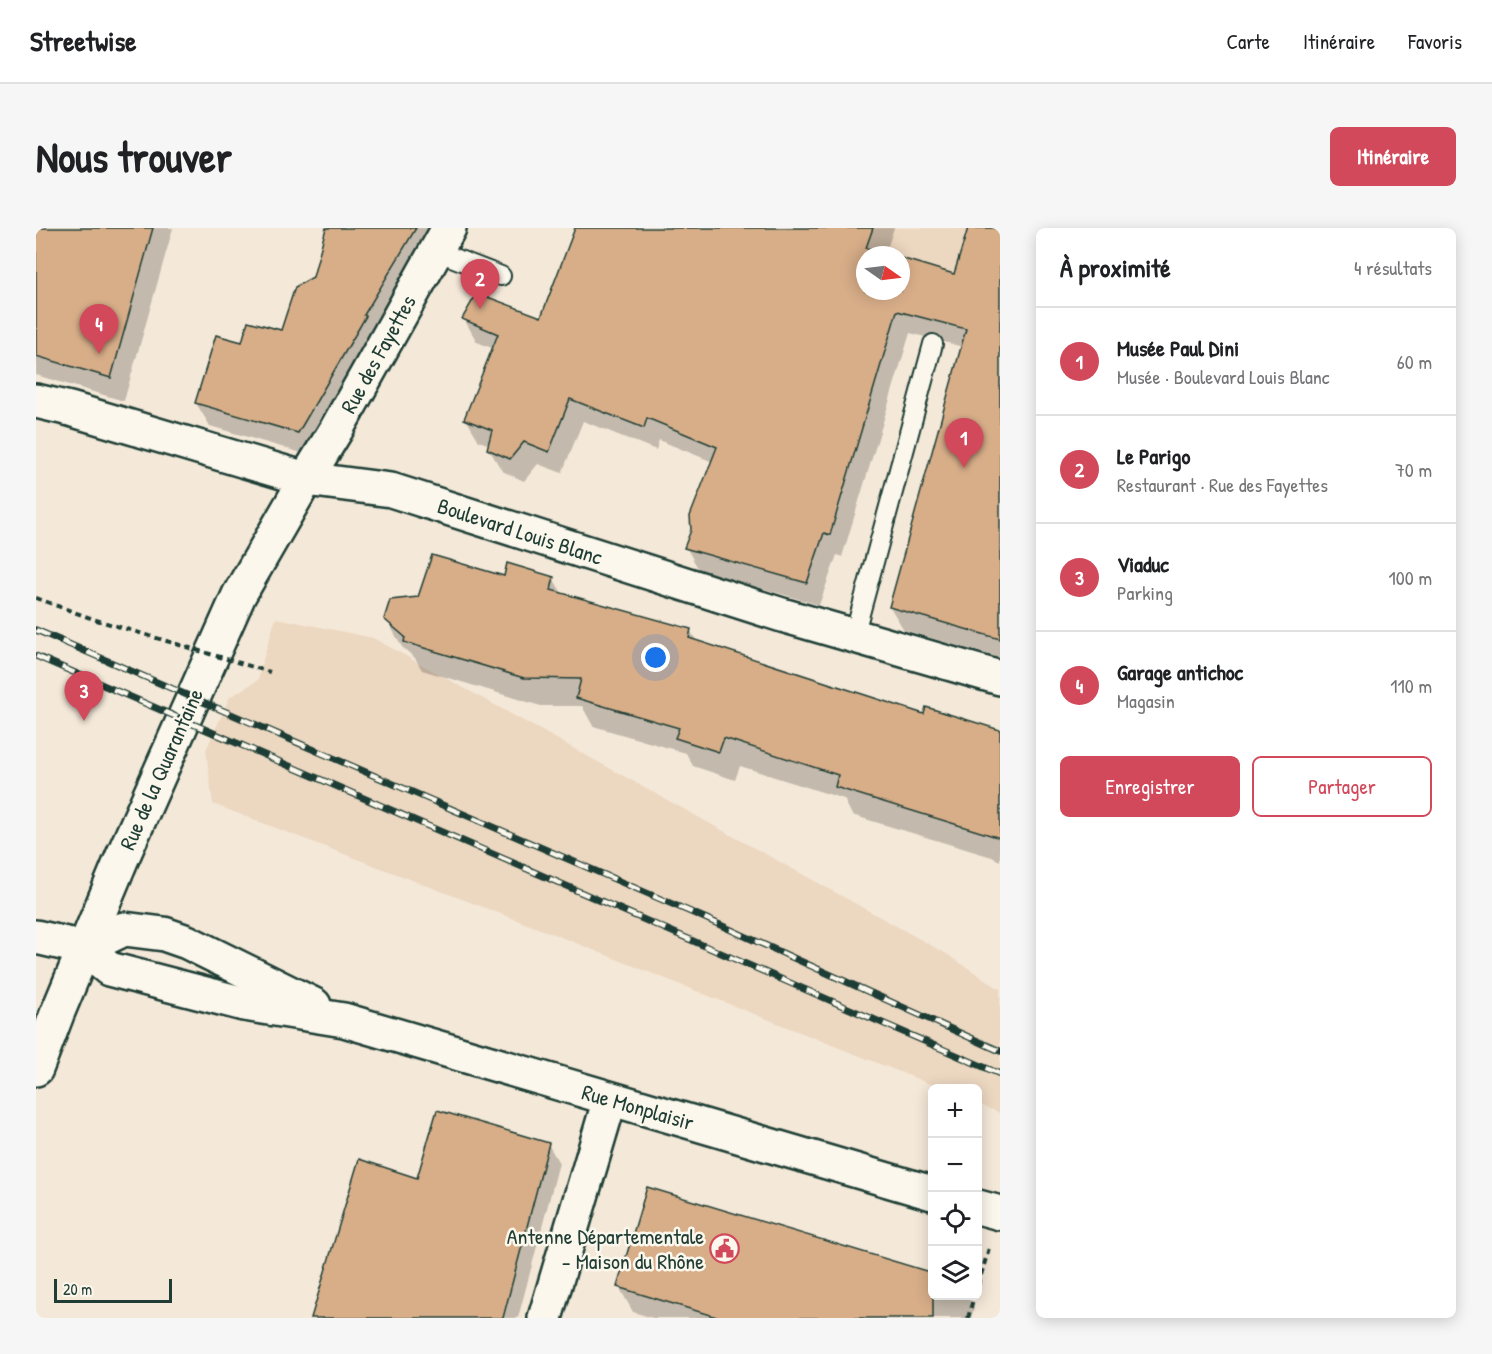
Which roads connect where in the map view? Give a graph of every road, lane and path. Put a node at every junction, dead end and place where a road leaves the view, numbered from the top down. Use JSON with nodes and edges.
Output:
{"nodes":[{"id":1,"x":442,"y":239,"type":"edge"},
{"id":2,"x":501,"y":276,"type":"dead end"},
{"id":3,"x":933,"y":344,"type":"dead end"},
{"id":4,"x":36,"y":401,"type":"edge"},
{"id":5,"x":306,"y":479,"type":"junction"},
{"id":6,"x":36,"y":598,"type":"edge"},
{"id":7,"x":854,"y":636,"type":"junction"},
{"id":8,"x":270,"y":672,"type":"dead end"},
{"id":9,"x":1000,"y":678,"type":"edge"},
{"id":10,"x":36,"y":937,"type":"edge"},
{"id":11,"x":84,"y":948,"type":"junction"},
{"id":12,"x":344,"y":1020,"type":"junction"},
{"id":13,"x":36,"y":1069,"type":"edge"},
{"id":14,"x":610,"y":1099,"type":"junction"},
{"id":15,"x":930,"y":1192,"type":"edge"},
{"id":16,"x":982,"y":1208,"type":"edge"},
{"id":17,"x":1000,"y":1213,"type":"edge"},
{"id":18,"x":974,"y":1300,"type":"edge"},
{"id":19,"x":545,"y":1318,"type":"edge"},
{"id":20,"x":968,"y":1318,"type":"edge"}],
"edges":[{"from":1,"to":2,"type":"lane"},
{"from":1,"to":5,"type":"street","name":"Rue des Fayettes"},
{"from":3,"to":7,"type":"lane"},
{"from":4,"to":5,"type":"street","name":"Boulevard Louis Blanc"},
{"from":5,"to":7,"type":"street","name":"Boulevard Louis Blanc"},
{"from":5,"to":11,"type":"street","name":"Rue de la Quarantaine"},
{"from":6,"to":8,"type":"path","bridge":true},
{"from":7,"to":9,"type":"street","name":"Boulevard Louis Blanc"},
{"from":10,"to":11,"type":"street"},
{"from":11,"to":12,"type":"street","name":"Rue Monplaisir"},
{"from":11,"to":12,"type":"street","name":"Rue Monplaisir"},
{"from":11,"to":13,"type":"street","name":"Rue de la Quarantaine"},
{"from":12,"to":14,"type":"street","name":"Rue Monplaisir"},
{"from":14,"to":15,"type":"street","name":"Rue Monplaisir"},
{"from":14,"to":19,"type":"street"},
{"from":16,"to":17,"type":"street"},
{"from":18,"to":20,"type":"path"}]}
